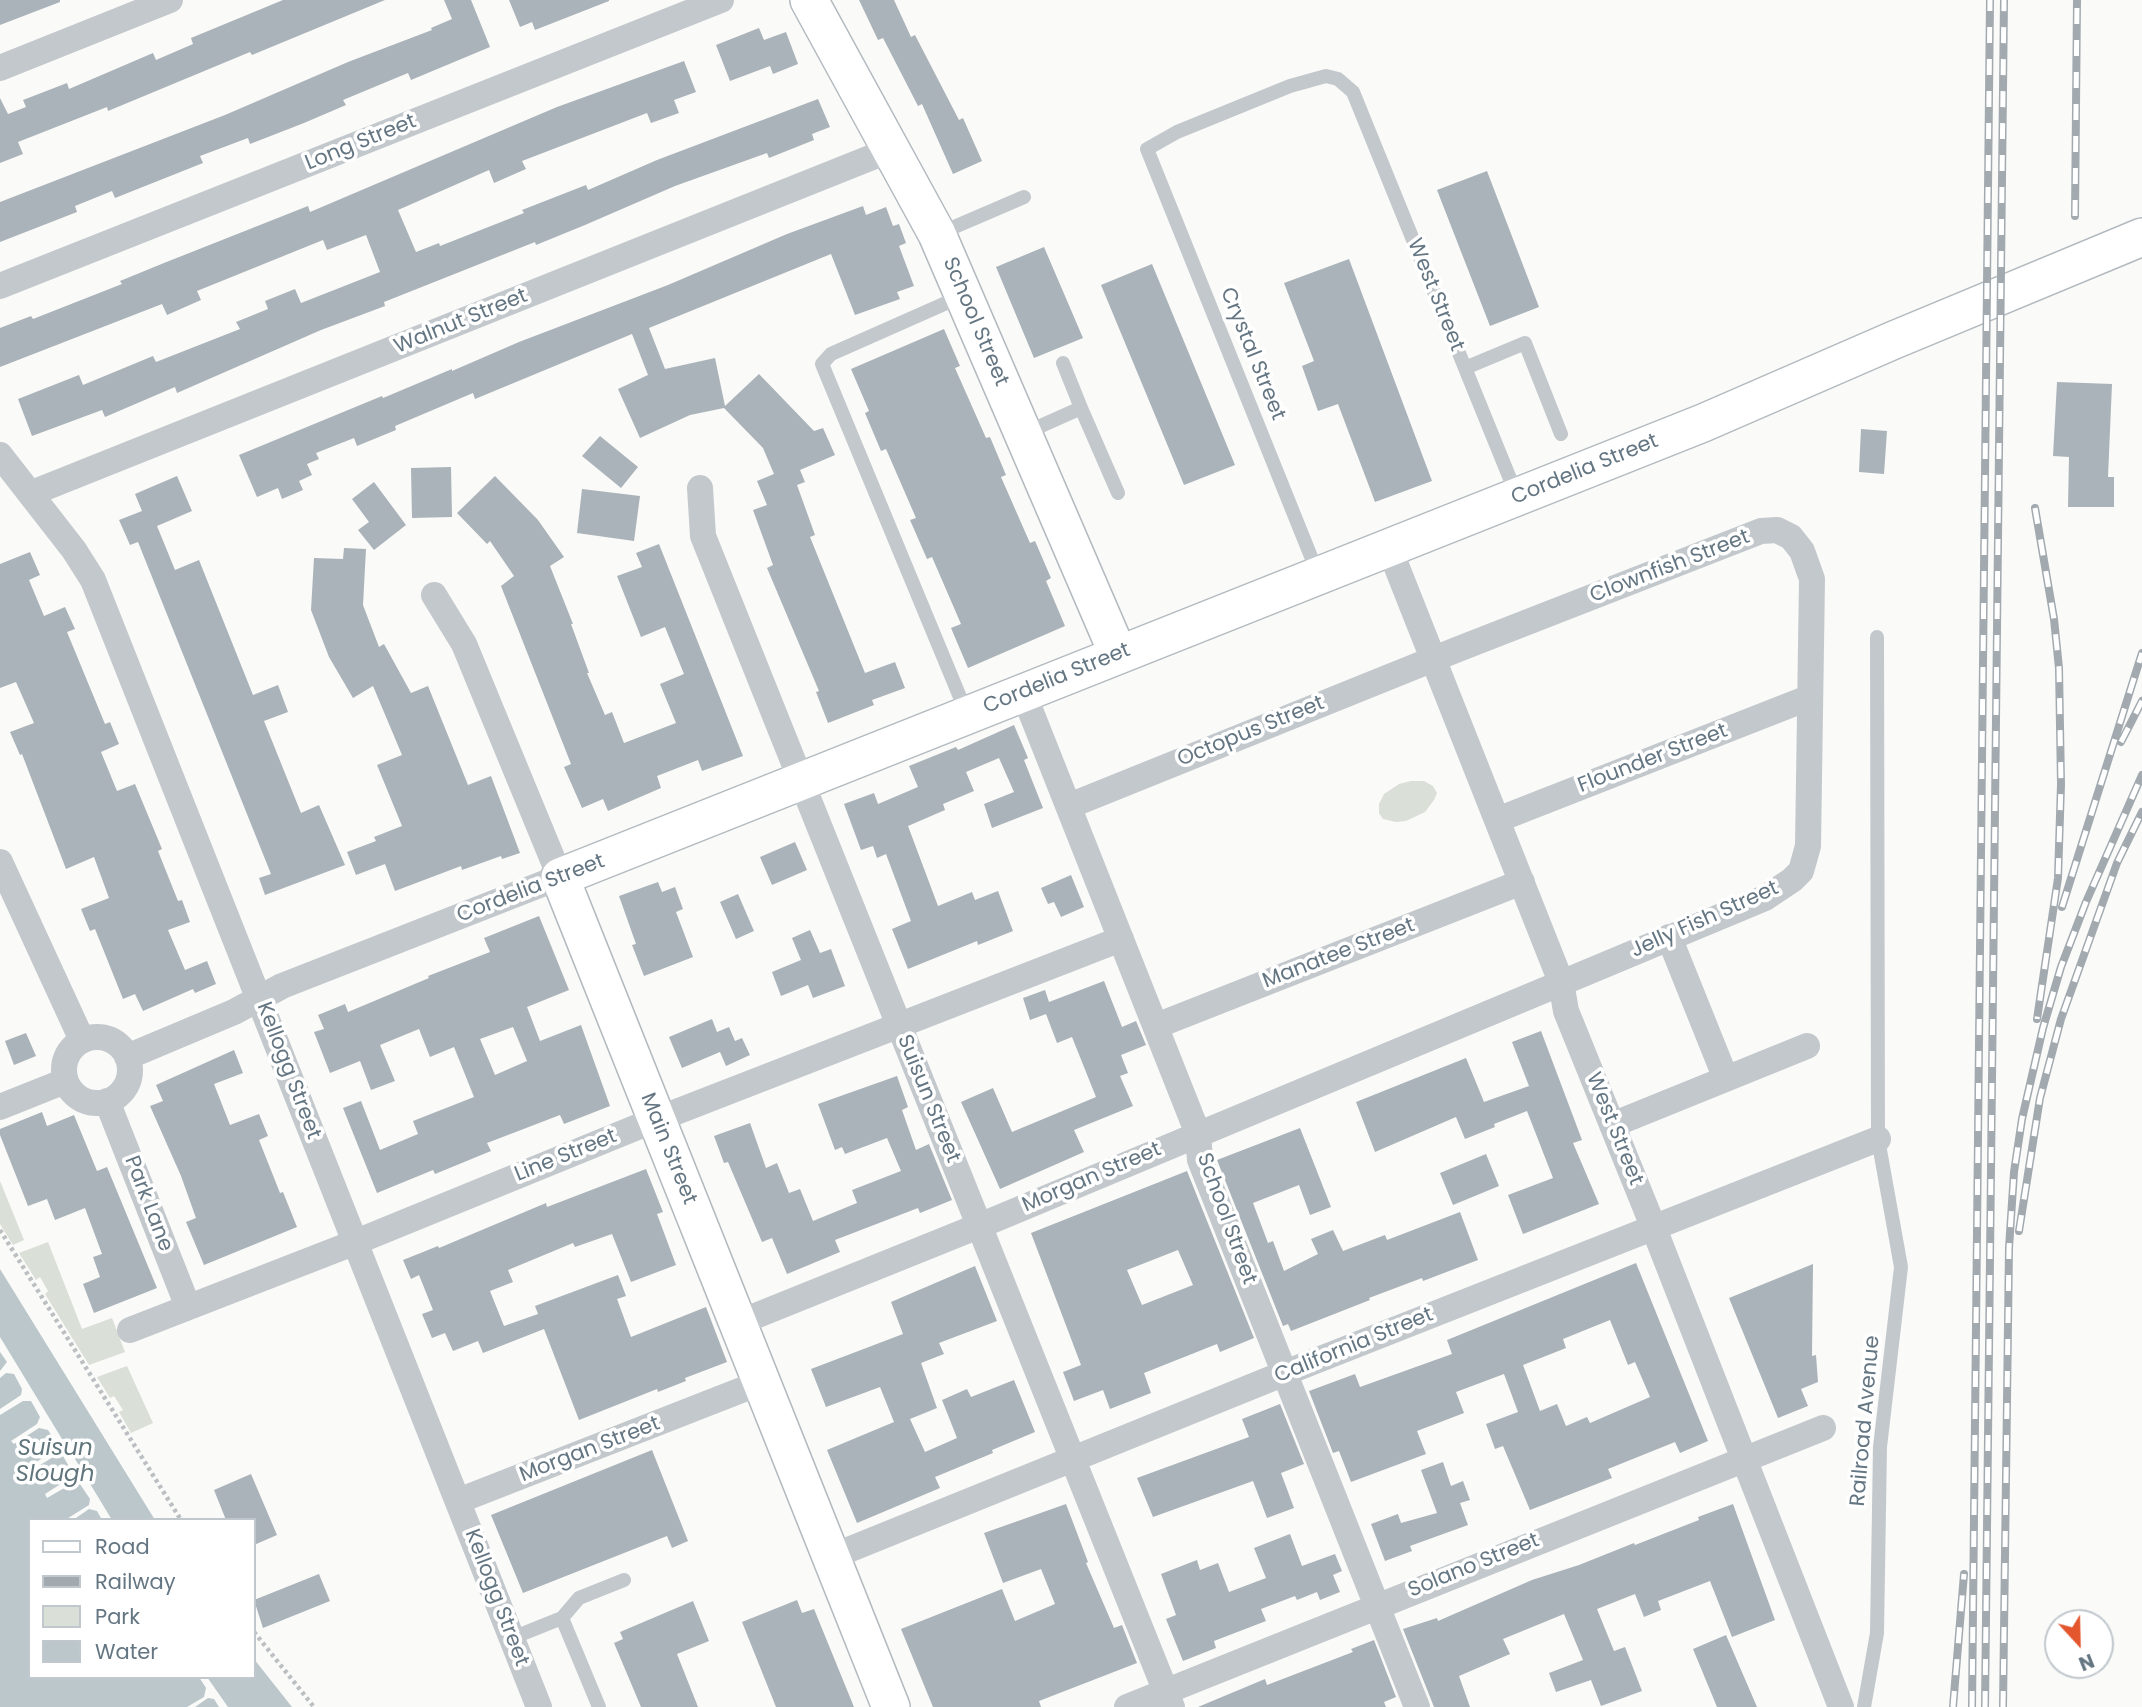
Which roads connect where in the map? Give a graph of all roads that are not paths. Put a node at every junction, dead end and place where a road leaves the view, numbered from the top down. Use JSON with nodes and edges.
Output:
{"nodes":[{"id":1,"x":170,"y":0,"type":"edge"},
{"id":2,"x":721,"y":0,"type":"edge"},
{"id":3,"x":809,"y":0,"type":"edge"},
{"id":4,"x":0,"y":68,"type":"edge"},
{"id":5,"x":1147,"y":149,"type":"joint"},
{"id":6,"x":890,"y":150,"type":"junction"},
{"id":7,"x":1024,"y":197,"type":"dead end"},
{"id":8,"x":937,"y":234,"type":"junction"},
{"id":9,"x":2142,"y":237,"type":"edge"},
{"id":10,"x":0,"y":286,"type":"edge"},
{"id":11,"x":964,"y":295,"type":"junction"},
{"id":12,"x":1063,"y":363,"type":"dead end"},
{"id":13,"x":1465,"y":368,"type":"junction"},
{"id":14,"x":1081,"y":408,"type":"junction"},
{"id":15,"x":1023,"y":434,"type":"junction"},
{"id":16,"x":1561,"y":434,"type":"dead end"},
{"id":17,"x":0,"y":455,"type":"edge"},
{"id":18,"x":700,"y":488,"type":"dead end"},
{"id":19,"x":1118,"y":493,"type":"dead end"},
{"id":20,"x":32,"y":494,"type":"junction"},
{"id":21,"x":1517,"y":497,"type":"junction"},
{"id":22,"x":1390,"y":550,"type":"junction"},
{"id":23,"x":1318,"y":576,"type":"junction"},
{"id":24,"x":434,"y":596,"type":"dead end"},
{"id":25,"x":1877,"y":637,"type":"dead end"},
{"id":26,"x":1118,"y":654,"type":"junction"},
{"id":27,"x":1434,"y":659,"type":"junction"},
{"id":28,"x":1023,"y":692,"type":"junction"},
{"id":29,"x":1808,"y":698,"type":"junction"},
{"id":30,"x":967,"y":714,"type":"junction"},
{"id":31,"x":801,"y":781,"type":"junction"},
{"id":32,"x":1069,"y":806,"type":"junction"},
{"id":33,"x":1497,"y":820,"type":"junction"},
{"id":34,"x":0,"y":862,"type":"edge"},
{"id":35,"x":560,"y":877,"type":"junction"},
{"id":36,"x":1522,"y":882,"type":"junction"},
{"id":37,"x":1669,"y":937,"type":"junction"},
{"id":38,"x":1121,"y":939,"type":"junction"},
{"id":39,"x":1560,"y":982,"type":"junction"},
{"id":40,"x":260,"y":1000,"type":"junction"},
{"id":41,"x":899,"y":1025,"type":"junction"},
{"id":42,"x":1156,"y":1026,"type":"junction"},
{"id":43,"x":82,"y":1040,"type":"junction"},
{"id":44,"x":1807,"y":1046,"type":"dead end"},
{"id":45,"x":127,"y":1057,"type":"junction"},
{"id":46,"x":1726,"y":1079,"type":"junction"},
{"id":47,"x":65,"y":1081,"type":"junction"},
{"id":48,"x":107,"y":1101,"type":"junction"},
{"id":49,"x":0,"y":1107,"type":"edge"},
{"id":50,"x":657,"y":1121,"type":"junction"},
{"id":51,"x":1612,"y":1125,"type":"junction"},
{"id":52,"x":1198,"y":1134,"type":"junction"},
{"id":53,"x":1878,"y":1139,"type":"junction"},
{"id":54,"x":978,"y":1226,"type":"junction"},
{"id":55,"x":1653,"y":1226,"type":"junction"},
{"id":56,"x":356,"y":1242,"type":"junction"},
{"id":57,"x":188,"y":1307,"type":"junction"},
{"id":58,"x":738,"y":1323,"type":"junction"},
{"id":59,"x":130,"y":1330,"type":"dead end"},
{"id":60,"x":1285,"y":1373,"type":"junction"},
{"id":61,"x":762,"y":1382,"type":"junction"},
{"id":62,"x":1823,"y":1428,"type":"dead end"},
{"id":63,"x":1073,"y":1458,"type":"junction"},
{"id":64,"x":1743,"y":1459,"type":"junction"},
{"id":65,"x":458,"y":1501,"type":"junction"},
{"id":66,"x":831,"y":1557,"type":"junction"},
{"id":67,"x":624,"y":1580,"type":"dead end"},
{"id":68,"x":1376,"y":1605,"type":"junction"},
{"id":69,"x":562,"y":1618,"type":"junction"},
{"id":70,"x":512,"y":1638,"type":"junction"},
{"id":71,"x":1169,"y":1699,"type":"edge"},
{"id":72,"x":539,"y":1707,"type":"edge"},
{"id":73,"x":599,"y":1707,"type":"edge"},
{"id":74,"x":891,"y":1707,"type":"edge"},
{"id":75,"x":1127,"y":1707,"type":"edge"},
{"id":76,"x":1417,"y":1707,"type":"edge"},
{"id":77,"x":1841,"y":1707,"type":"edge"},
{"id":78,"x":1864,"y":1707,"type":"edge"}],
"edges":[{"from":1,"to":4,"type":"street"},
{"from":2,"to":10,"type":"street","name":"Long Street"},
{"from":3,"to":6,"type":"main road","name":"School Street"},
{"from":5,"to":13,"type":"lane","name":"West Street"},
{"from":5,"to":23,"type":"lane","name":"Crystal Street"},
{"from":6,"to":8,"type":"main road","name":"School Street"},
{"from":6,"to":20,"type":"street","name":"Walnut Street"},
{"from":7,"to":8,"type":"lane"},
{"from":8,"to":11,"type":"main road","name":"School Street"},
{"from":9,"to":21,"type":"main road","name":"Cordelia Street"},
{"from":11,"to":15,"type":"main road","name":"School Street"},
{"from":11,"to":30,"type":"lane"},
{"from":12,"to":14,"type":"lane"},
{"from":13,"to":16,"type":"lane"},
{"from":13,"to":21,"type":"lane","name":"West Street"},
{"from":14,"to":15,"type":"lane"},
{"from":14,"to":19,"type":"lane"},
{"from":15,"to":26,"type":"main road","name":"School Street"},
{"from":17,"to":20,"type":"street","name":"Kellogg Street"},
{"from":18,"to":31,"type":"street","name":"Suisun Street"},
{"from":20,"to":40,"type":"street","name":"Kellogg Street"},
{"from":21,"to":22,"type":"main road","name":"Cordelia Street"},
{"from":22,"to":23,"type":"main road","name":"Cordelia Street"},
{"from":22,"to":27,"type":"street","name":"West Street"},
{"from":23,"to":26,"type":"main road","name":"Cordelia Street"},
{"from":24,"to":35,"type":"street","name":"Main Street"},
{"from":25,"to":53,"type":"lane","name":"Railroad Avenue"},
{"from":26,"to":28,"type":"main road","name":"Cordelia Street"},
{"from":27,"to":29,"type":"street","name":"Clownfish Street"},
{"from":27,"to":32,"type":"street","name":"Octopus Street"},
{"from":27,"to":33,"type":"street","name":"West Street"},
{"from":28,"to":30,"type":"main road","name":"Cordelia Street"},
{"from":28,"to":32,"type":"street","name":"School Street"},
{"from":29,"to":33,"type":"street","name":"Flounder Street"},
{"from":29,"to":37,"type":"street","name":"Jelly Fish Street"},
{"from":30,"to":31,"type":"main road","name":"Cordelia Street"},
{"from":31,"to":35,"type":"main road","name":"Cordelia Street"},
{"from":31,"to":41,"type":"street","name":"Suisun Street"},
{"from":32,"to":38,"type":"street","name":"School Street"},
{"from":33,"to":36,"type":"street","name":"West Street"},
{"from":34,"to":43,"type":"street"},
{"from":35,"to":40,"type":"street","name":"Cordelia Street"},
{"from":35,"to":50,"type":"main road","name":"Main Street"},
{"from":36,"to":39,"type":"street","name":"West Street"},
{"from":36,"to":42,"type":"street","name":"Manatee Street"},
{"from":37,"to":39,"type":"street","name":"Jelly Fish Street"},
{"from":37,"to":46,"type":"street"},
{"from":38,"to":41,"type":"street","name":"Line Street"},
{"from":38,"to":42,"type":"street","name":"School Street"},
{"from":39,"to":51,"type":"street","name":"West Street"},
{"from":39,"to":52,"type":"street","name":"Morgan Street"},
{"from":40,"to":45,"type":"street","name":"Cordelia Street"},
{"from":40,"to":56,"type":"street","name":"Kellogg Street"},
{"from":41,"to":50,"type":"street","name":"Line Street"},
{"from":41,"to":54,"type":"street","name":"Suisun Street"},
{"from":42,"to":52,"type":"street","name":"School Street"},
{"from":43,"to":45,"type":"street"},
{"from":43,"to":47,"type":"street"},
{"from":44,"to":46,"type":"street"},
{"from":45,"to":48,"type":"street"},
{"from":46,"to":51,"type":"street"},
{"from":47,"to":48,"type":"street"},
{"from":47,"to":49,"type":"street"},
{"from":48,"to":57,"type":"street","name":"Park Lane"},
{"from":50,"to":56,"type":"street","name":"Line Street"},
{"from":50,"to":58,"type":"main road","name":"Main Street"},
{"from":51,"to":55,"type":"street","name":"West Street"},
{"from":52,"to":54,"type":"street","name":"Morgan Street"},
{"from":52,"to":60,"type":"street","name":"School Street"},
{"from":53,"to":55,"type":"street","name":"California Street"},
{"from":53,"to":78,"type":"lane","name":"Railroad Avenue"},
{"from":54,"to":58,"type":"street","name":"Morgan Street"},
{"from":54,"to":63,"type":"street","name":"Suisun Street"},
{"from":55,"to":60,"type":"street","name":"California Street"},
{"from":55,"to":64,"type":"street","name":"West Street"},
{"from":56,"to":57,"type":"street","name":"Line Street"},
{"from":56,"to":65,"type":"street","name":"Kellogg Street"},
{"from":57,"to":59,"type":"street","name":"Line Street"},
{"from":58,"to":61,"type":"main road","name":"Main Street"},
{"from":60,"to":63,"type":"street","name":"California Street"},
{"from":60,"to":68,"type":"street","name":"School Street"},
{"from":61,"to":65,"type":"street","name":"Morgan Street"},
{"from":61,"to":66,"type":"main road","name":"Main Street"},
{"from":62,"to":64,"type":"street","name":"Solano Street"},
{"from":63,"to":66,"type":"street","name":"California Street"},
{"from":63,"to":71,"type":"street","name":"Suisun Street"},
{"from":64,"to":68,"type":"street","name":"Solano Street"},
{"from":64,"to":77,"type":"street","name":"West Street"},
{"from":65,"to":70,"type":"street","name":"Kellogg Street"},
{"from":66,"to":74,"type":"main road","name":"Main Street"},
{"from":67,"to":69,"type":"lane"},
{"from":68,"to":71,"type":"street","name":"Solano Street"},
{"from":68,"to":76,"type":"street","name":"School Street"},
{"from":69,"to":70,"type":"lane"},
{"from":69,"to":73,"type":"lane"},
{"from":70,"to":72,"type":"street","name":"Kellogg Street"},
{"from":71,"to":75,"type":"street","name":"Solano Street"}]}
